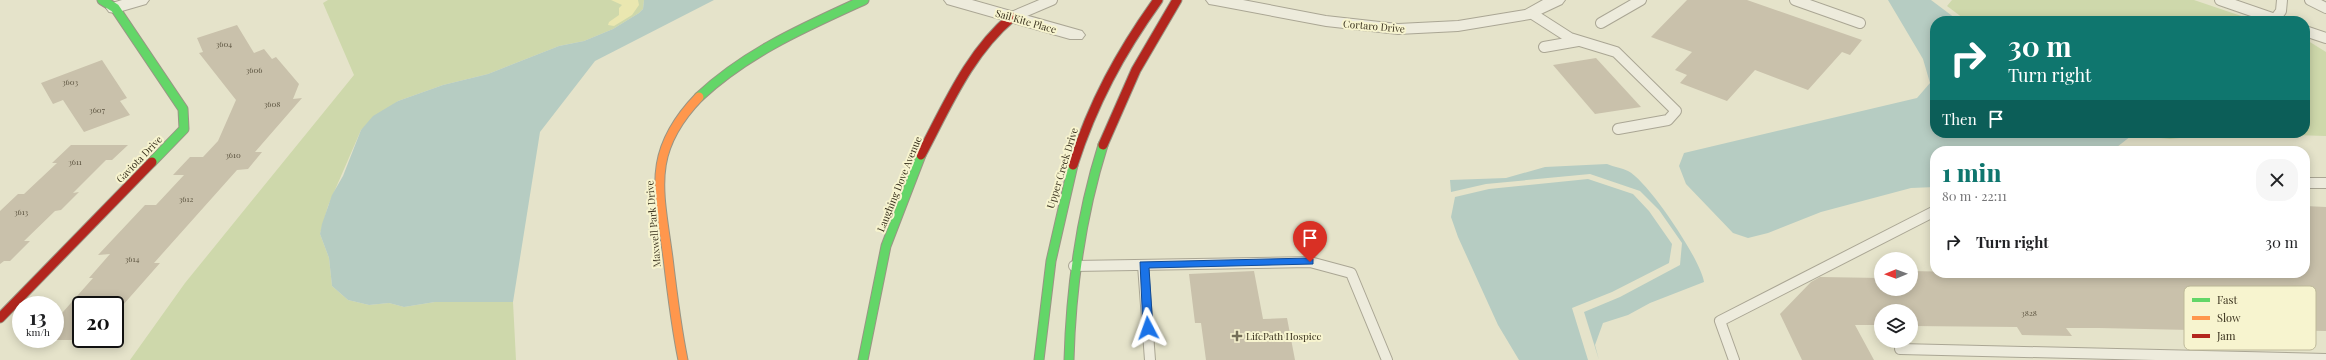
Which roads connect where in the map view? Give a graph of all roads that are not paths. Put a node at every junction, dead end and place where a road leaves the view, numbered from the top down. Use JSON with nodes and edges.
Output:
{"nodes":[{"id":1,"x":140,"y":0,"type":"edge"},
{"id":2,"x":864,"y":0,"type":"edge"},
{"id":3,"x":953,"y":0,"type":"edge"},
{"id":4,"x":1052,"y":0,"type":"edge"},
{"id":5,"x":1158,"y":0,"type":"edge"},
{"id":6,"x":1177,"y":0,"type":"edge"},
{"id":7,"x":1215,"y":0,"type":"edge"},
{"id":8,"x":1556,"y":0,"type":"edge"},
{"id":9,"x":1641,"y":0,"type":"edge"},
{"id":10,"x":1795,"y":0,"type":"edge"},
{"id":11,"x":2220,"y":0,"type":"edge"},
{"id":12,"x":2282,"y":0,"type":"edge"},
{"id":13,"x":2310,"y":0,"type":"edge"},
{"id":14,"x":108,"y":4,"type":"edge"},
{"id":15,"x":2326,"y":8,"type":"edge"},
{"id":16,"x":1531,"y":13,"type":"junction"},
{"id":17,"x":2266,"y":16,"type":"edge"},
{"id":18,"x":2279,"y":16,"type":"edge"},
{"id":19,"x":1012,"y":17,"type":"junction"},
{"id":20,"x":1601,"y":23,"type":"dead end"},
{"id":21,"x":1860,"y":23,"type":"dead end"},
{"id":22,"x":2310,"y":33,"type":"edge"},
{"id":23,"x":1076,"y":35,"type":"dead end"},
{"id":24,"x":2326,"y":38,"type":"edge"},
{"id":25,"x":1580,"y":41,"type":"junction"},
{"id":26,"x":1544,"y":47,"type":"dead end"},
{"id":27,"x":1618,"y":129,"type":"dead end"},
{"id":28,"x":2310,"y":183,"type":"edge"},
{"id":29,"x":2326,"y":183,"type":"edge"},
{"id":30,"x":1930,"y":214,"type":"edge"},
{"id":31,"x":1143,"y":265,"type":"junction"},
{"id":32,"x":1074,"y":266,"type":"junction"},
{"id":33,"x":0,"y":318,"type":"edge"},
{"id":34,"x":1900,"y":349,"type":"dead end"},
{"id":35,"x":1967,"y":355,"type":"edge"},
{"id":36,"x":2256,"y":358,"type":"edge"},
{"id":37,"x":2326,"y":359,"type":"edge"},
{"id":38,"x":683,"y":360,"type":"edge"},
{"id":39,"x":863,"y":360,"type":"edge"},
{"id":40,"x":1039,"y":360,"type":"edge"},
{"id":41,"x":1069,"y":360,"type":"edge"},
{"id":42,"x":1150,"y":360,"type":"edge"},
{"id":43,"x":1387,"y":360,"type":"edge"},
{"id":44,"x":1734,"y":360,"type":"edge"}],
"edges":[{"from":1,"to":14,"type":"street"},
{"from":2,"to":38,"type":"street","name":"Maxwell Park Drive"},
{"from":3,"to":19,"type":"street","name":"Sail Kite Place"},
{"from":4,"to":19,"type":"lane"},
{"from":5,"to":40,"type":"street","name":"Upper Creek Drive"},
{"from":6,"to":32,"type":"street"},
{"from":7,"to":16,"type":"street","name":"Cortaro Drive"},
{"from":8,"to":16,"type":"street","name":"Cortaro Drive"},
{"from":9,"to":20,"type":"lane"},
{"from":10,"to":21,"type":"lane"},
{"from":11,"to":17,"type":"lane"},
{"from":12,"to":18,"type":"lane"},
{"from":13,"to":15,"type":"lane"},
{"from":14,"to":33,"type":"street","name":"Gaviota Drive"},
{"from":16,"to":25,"type":"lane"},
{"from":19,"to":23,"type":"street","name":"Sail Kite Place"},
{"from":19,"to":39,"type":"street","name":"Laughing Dove Avenue"},
{"from":22,"to":24,"type":"lane"},
{"from":25,"to":26,"type":"lane"},
{"from":25,"to":27,"type":"lane"},
{"from":28,"to":29,"type":"lane"},
{"from":30,"to":44,"type":"lane"},
{"from":31,"to":32,"type":"lane"},
{"from":31,"to":42,"type":"lane"},
{"from":31,"to":43,"type":"lane"},
{"from":32,"to":41,"type":"street"},
{"from":34,"to":35,"type":"lane"},
{"from":35,"to":36,"type":"lane"},
{"from":36,"to":37,"type":"lane"}]}
